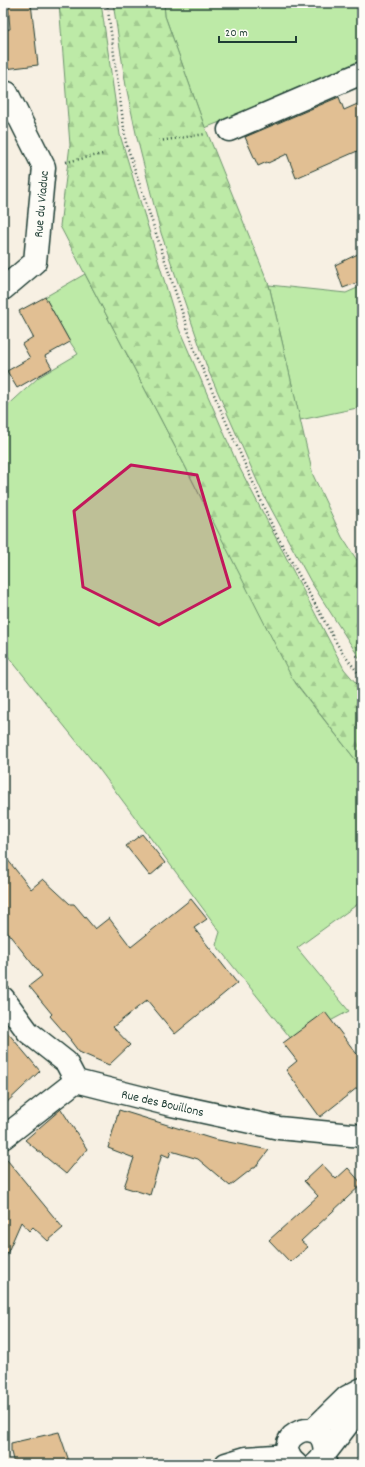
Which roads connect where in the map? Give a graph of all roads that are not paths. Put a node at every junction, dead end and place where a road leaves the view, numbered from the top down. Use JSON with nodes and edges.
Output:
{"nodes":[{"id":1,"x":362,"y":73,"type":"edge"},
{"id":2,"x":3,"y":92,"type":"edge"},
{"id":3,"x":229,"y":130,"type":"road end"},
{"id":4,"x":3,"y":289,"type":"edge"},
{"id":5,"x":3,"y":998,"type":"edge"},
{"id":6,"x":76,"y":1081,"type":"junction"},
{"id":7,"x":362,"y":1136,"type":"edge"},
{"id":8,"x":3,"y":1138,"type":"edge"},
{"id":9,"x":362,"y":1389,"type":"edge"},
{"id":10,"x":362,"y":1401,"type":"edge"},
{"id":11,"x":312,"y":1431,"type":"junction"},
{"id":12,"x":292,"y":1460,"type":"edge"},
{"id":13,"x":322,"y":1461,"type":"edge"},
{"id":14,"x":226,"y":1464,"type":"edge"}],
"edges":[{"from":1,"to":3,"type":"street"},
{"from":2,"to":4,"type":"street","name":"Rue du Viaduc"},
{"from":5,"to":6,"type":"street"},
{"from":6,"to":7,"type":"street","name":"Rue des Bouillons"},
{"from":6,"to":8,"type":"street"},
{"from":9,"to":11,"type":"street"},
{"from":10,"to":13,"type":"street"},
{"from":11,"to":12,"type":"street"},
{"from":11,"to":13,"type":"street"},
{"from":12,"to":14,"type":"street"}]}
